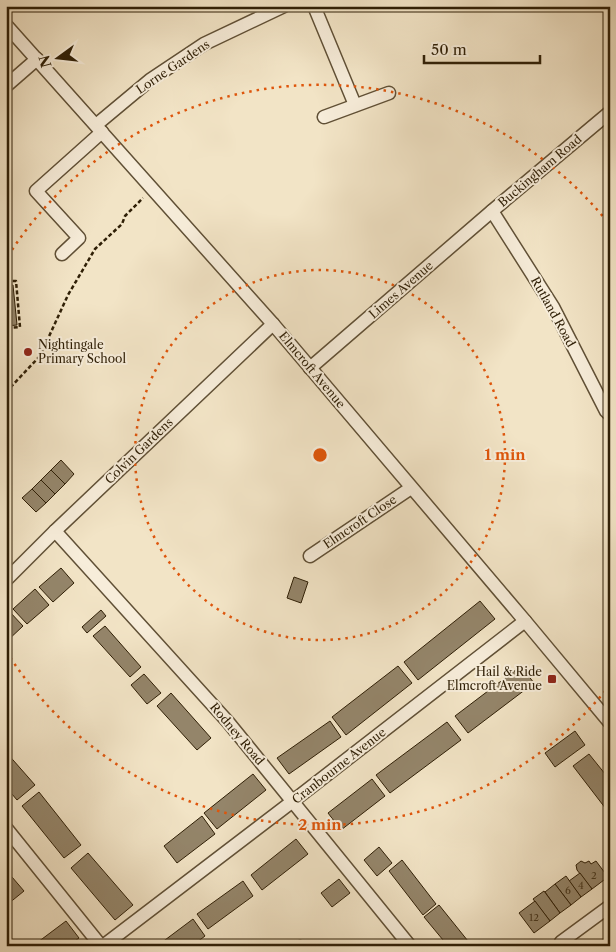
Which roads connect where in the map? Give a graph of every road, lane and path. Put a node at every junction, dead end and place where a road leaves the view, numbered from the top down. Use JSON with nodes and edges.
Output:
{"nodes":[{"id":1,"x":284,"y":6,"type":"edge"},
{"id":2,"x":314,"y":6,"type":"edge"},
{"id":3,"x":6,"y":25,"type":"edge"},
{"id":4,"x":37,"y":59,"type":"junction"},
{"id":5,"x":6,"y":86,"type":"edge"},
{"id":6,"x":389,"y":92,"type":"dead end"},
{"id":7,"x":355,"y":104,"type":"junction"},
{"id":8,"x":609,"y":114,"type":"edge"},
{"id":9,"x":324,"y":117,"type":"dead end"},
{"id":10,"x":99,"y":129,"type":"junction"},
{"id":11,"x":153,"y":189,"type":"junction"},
{"id":12,"x":492,"y":211,"type":"junction"},
{"id":13,"x":62,"y":254,"type":"dead end"},
{"id":14,"x":6,"y":281,"type":"edge"},
{"id":15,"x":273,"y":324,"type":"junction"},
{"id":16,"x":6,"y":328,"type":"edge"},
{"id":17,"x":310,"y":368,"type":"junction"},
{"id":18,"x":6,"y":392,"type":"edge"},
{"id":19,"x":610,"y":415,"type":"edge"},
{"id":20,"x":411,"y":488,"type":"junction"},
{"id":21,"x":55,"y":531,"type":"junction"},
{"id":22,"x":310,"y":556,"type":"dead end"},
{"id":23,"x":6,"y":580,"type":"edge"},
{"id":24,"x":525,"y":620,"type":"junction"},
{"id":25,"x":610,"y":723,"type":"edge"},
{"id":26,"x":294,"y":801,"type":"junction"},
{"id":27,"x":6,"y":828,"type":"edge"},
{"id":28,"x":610,"y":906,"type":"edge"},
{"id":29,"x":561,"y":942,"type":"dead end"},
{"id":30,"x":102,"y":946,"type":"edge"},
{"id":31,"x":410,"y":946,"type":"edge"}],
"edges":[{"from":1,"to":10,"type":"street","name":"Lorne Gardens"},
{"from":2,"to":7,"type":"street"},
{"from":3,"to":4,"type":"street","name":"Elmcroft Avenue"},
{"from":4,"to":5,"type":"street"},
{"from":4,"to":10,"type":"street","name":"Elmcroft Avenue"},
{"from":6,"to":7,"type":"street"},
{"from":7,"to":9,"type":"street"},
{"from":8,"to":12,"type":"street","name":"Buckingham Road"},
{"from":10,"to":11,"type":"street","name":"Elmcroft Avenue"},
{"from":10,"to":13,"type":"street","name":"Lorne Gardens"},
{"from":11,"to":15,"type":"street","name":"Elmcroft Avenue"},
{"from":11,"to":18,"type":"path"},
{"from":12,"to":17,"type":"street","name":"Limes Avenue"},
{"from":12,"to":19,"type":"street","name":"Rutland Road"},
{"from":14,"to":16,"type":"path"},
{"from":15,"to":17,"type":"street","name":"Elmcroft Avenue"},
{"from":15,"to":21,"type":"street","name":"Colvin Gardens"},
{"from":17,"to":20,"type":"street","name":"Elmcroft Avenue"},
{"from":20,"to":22,"type":"street","name":"Elmcroft Close"},
{"from":20,"to":24,"type":"street","name":"Elmcroft Avenue"},
{"from":21,"to":23,"type":"street","name":"Colvin Gardens"},
{"from":21,"to":26,"type":"street","name":"Rodney Road"},
{"from":24,"to":25,"type":"street","name":"Elmcroft Avenue"},
{"from":24,"to":26,"type":"street","name":"Cranbourne Avenue"},
{"from":26,"to":30,"type":"street","name":"Cranbourne Avenue"},
{"from":26,"to":31,"type":"street","name":"Rodney Road"},
{"from":27,"to":30,"type":"street"},
{"from":28,"to":29,"type":"street"}]}
